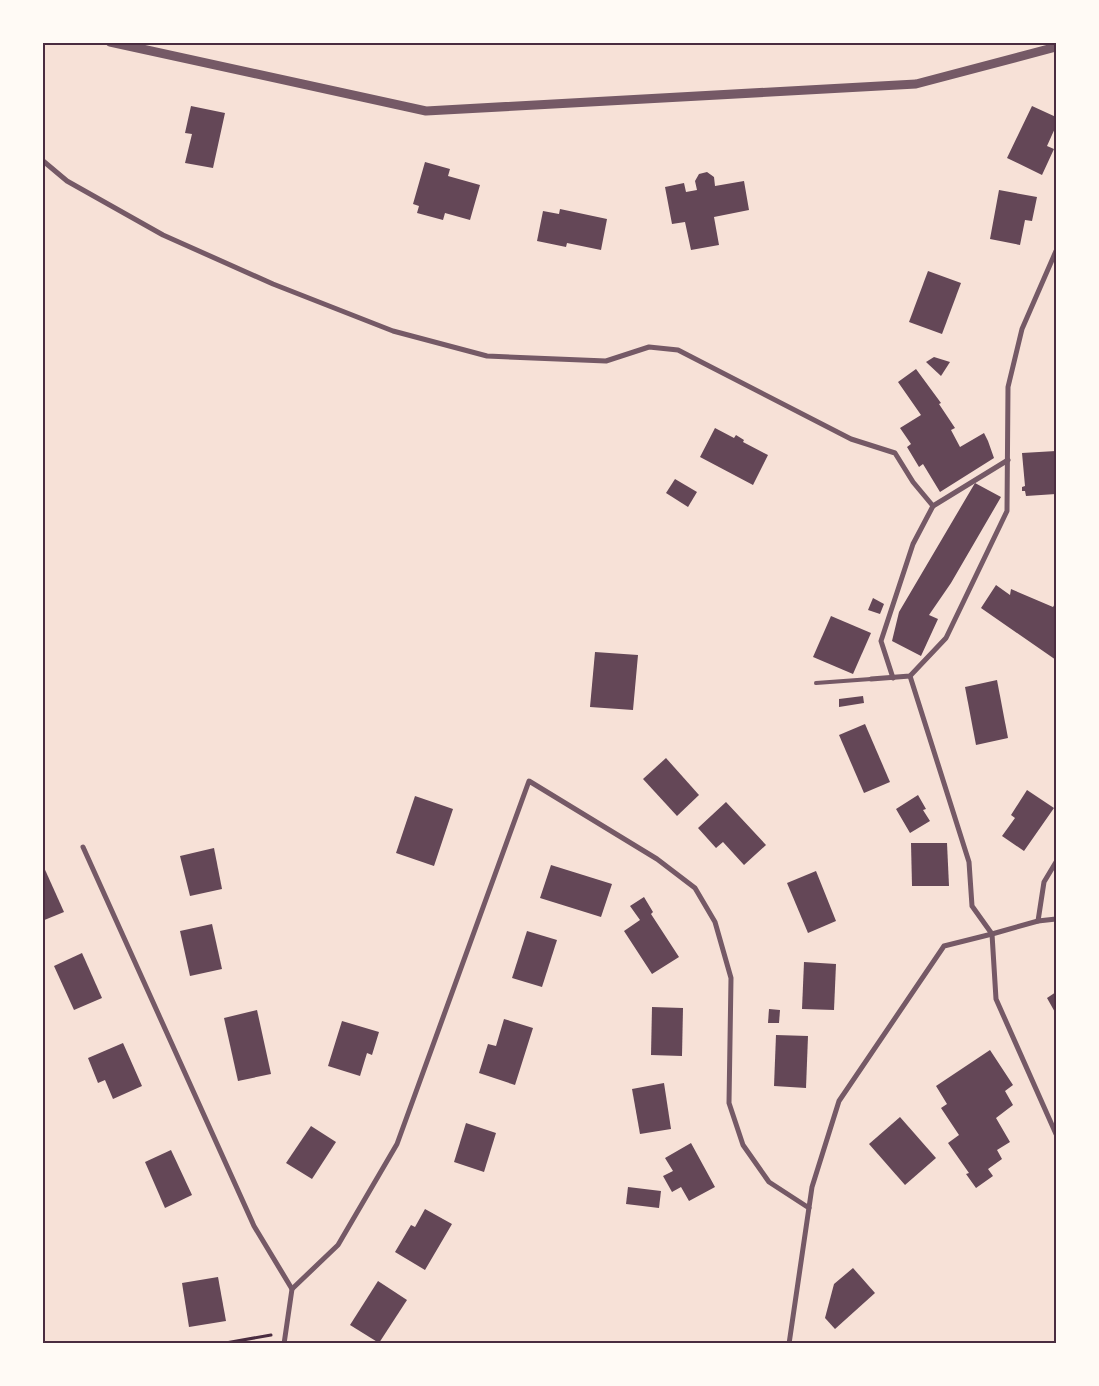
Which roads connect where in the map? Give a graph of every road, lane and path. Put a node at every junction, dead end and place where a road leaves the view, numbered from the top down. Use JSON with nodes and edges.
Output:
{"nodes":[{"id":1,"x":110,"y":42,"type":"edge"},
{"id":2,"x":1056,"y":47,"type":"edge"},
{"id":3,"x":42,"y":160,"type":"edge"},
{"id":4,"x":1056,"y":251,"type":"edge"},
{"id":5,"x":1008,"y":460,"type":"junction"},
{"id":6,"x":934,"y":506,"type":"junction"},
{"id":7,"x":910,"y":676,"type":"junction"},
{"id":8,"x":893,"y":678,"type":"junction"},
{"id":9,"x":871,"y":680,"type":"joint"},
{"id":10,"x":816,"y":683,"type":"dead end"},
{"id":11,"x":83,"y":847,"type":"dead end"},
{"id":12,"x":1056,"y":862,"type":"edge"},
{"id":13,"x":1056,"y":919,"type":"edge"},
{"id":14,"x":1038,"y":921,"type":"junction"},
{"id":15,"x":992,"y":934,"type":"junction"},
{"id":16,"x":1056,"y":1134,"type":"edge"},
{"id":17,"x":809,"y":1208,"type":"junction"},
{"id":18,"x":292,"y":1289,"type":"junction"},
{"id":19,"x":286,"y":1332,"type":"junction"},
{"id":20,"x":220,"y":1344,"type":"edge"},
{"id":21,"x":284,"y":1344,"type":"edge"},
{"id":22,"x":789,"y":1344,"type":"edge"}],
"edges":[{"from":1,"to":2,"type":"street"},
{"from":3,"to":6,"type":"street"},
{"from":4,"to":5,"type":"street"},
{"from":5,"to":6,"type":"street"},
{"from":5,"to":7,"type":"street"},
{"from":6,"to":8,"type":"street"},
{"from":7,"to":8,"type":"street"},
{"from":7,"to":15,"type":"street"},
{"from":8,"to":9,"type":"street"},
{"from":9,"to":10,"type":"lane"},
{"from":11,"to":18,"type":"street"},
{"from":12,"to":14,"type":"street"},
{"from":13,"to":14,"type":"street"},
{"from":14,"to":15,"type":"street"},
{"from":15,"to":16,"type":"street"},
{"from":15,"to":17,"type":"street"},
{"from":17,"to":18,"type":"street"},
{"from":17,"to":22,"type":"street"},
{"from":18,"to":19,"type":"street"},
{"from":19,"to":20,"type":"path"},
{"from":19,"to":21,"type":"street"}]}
